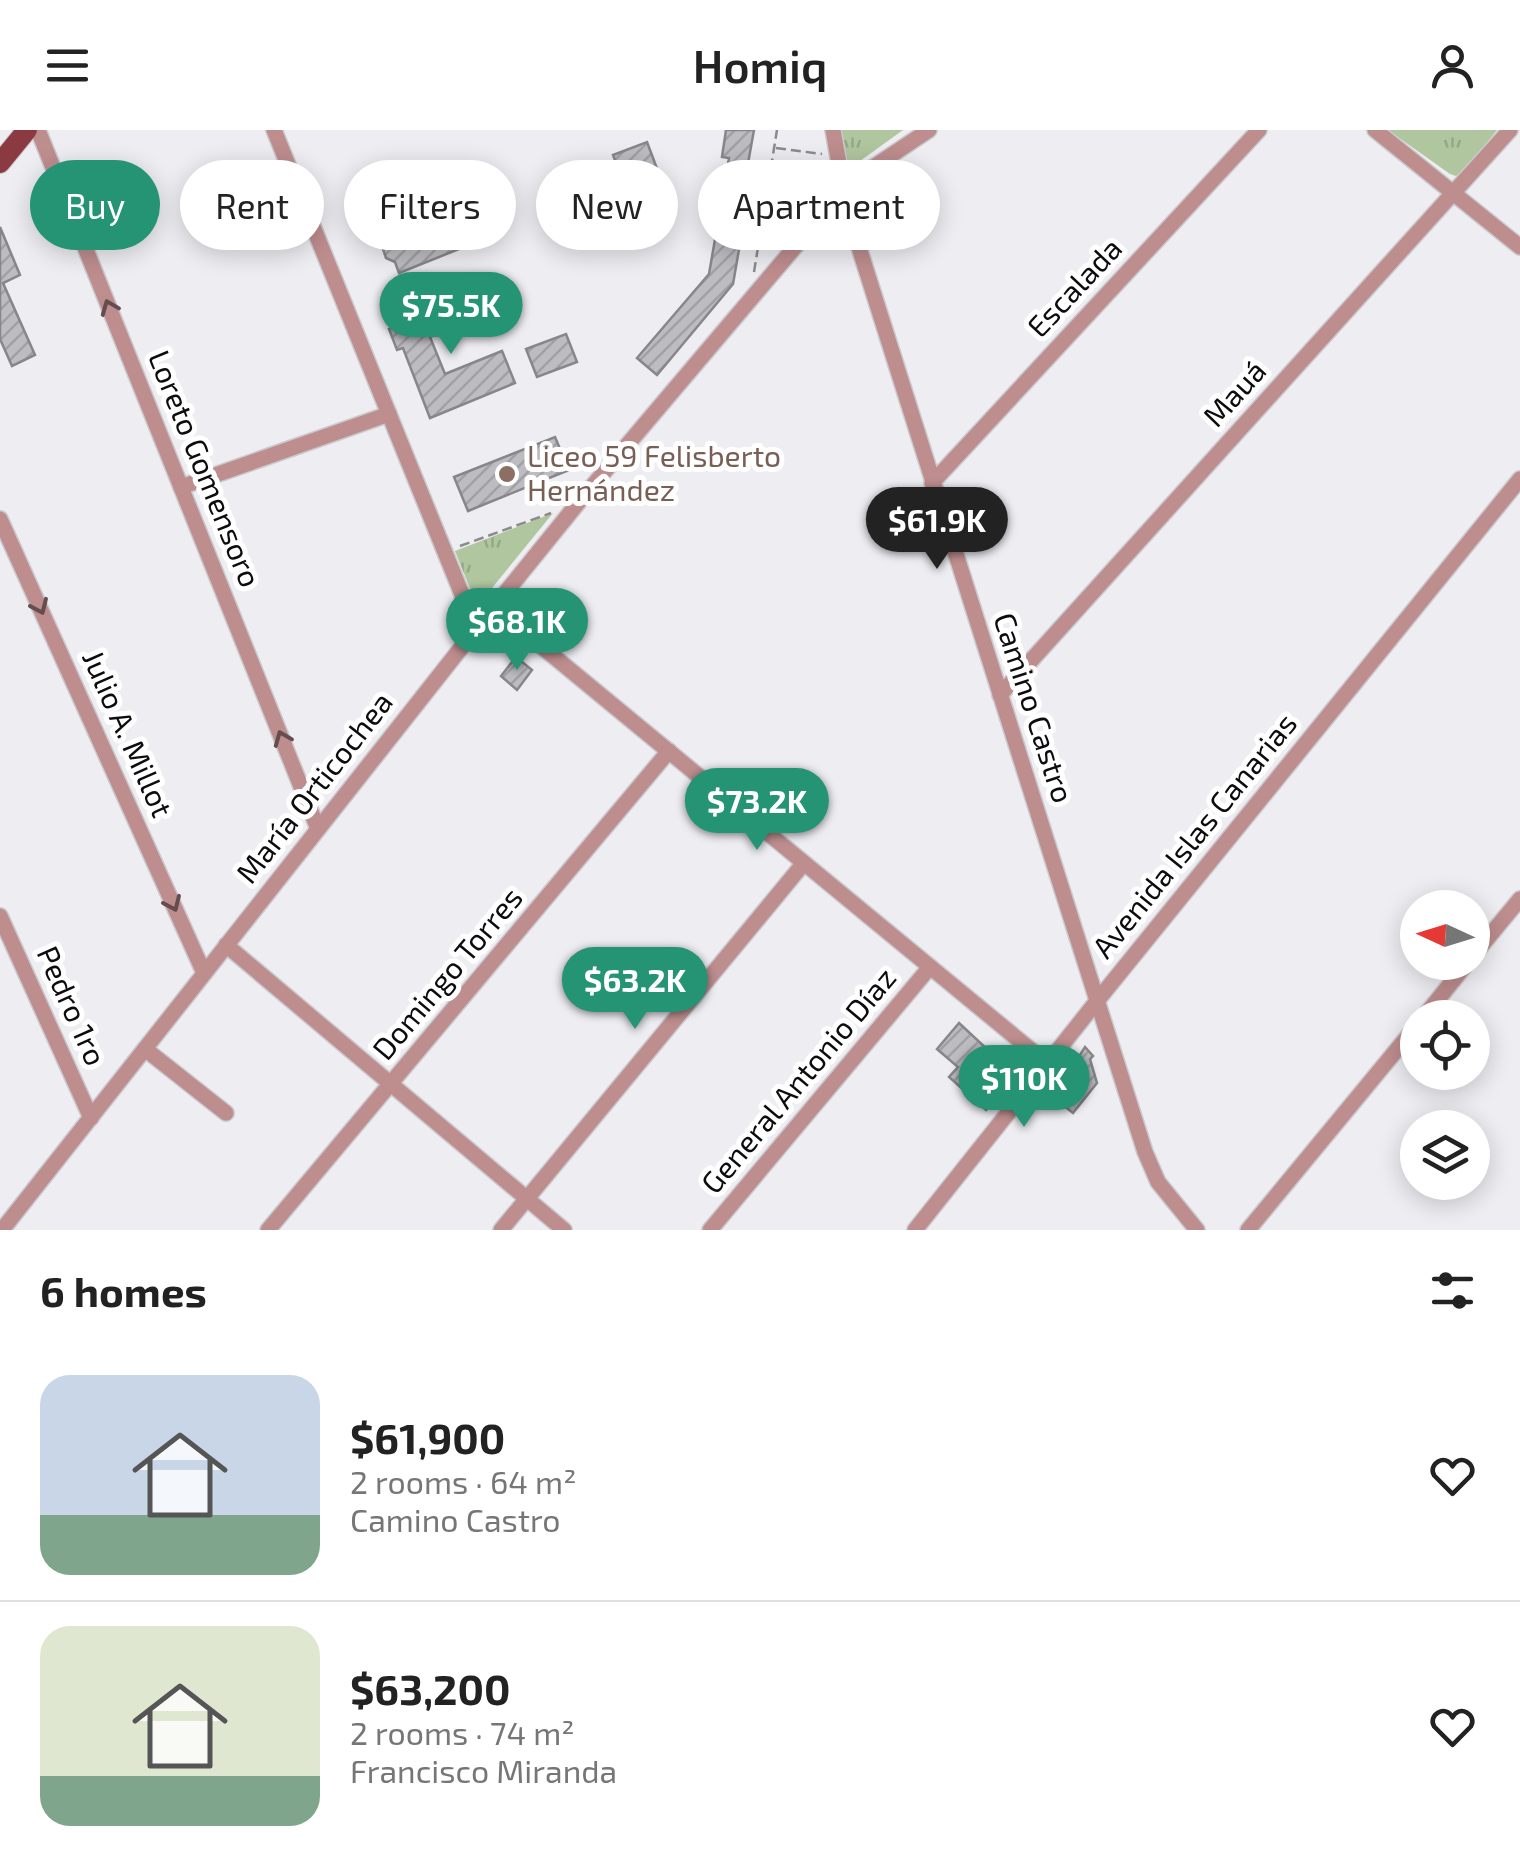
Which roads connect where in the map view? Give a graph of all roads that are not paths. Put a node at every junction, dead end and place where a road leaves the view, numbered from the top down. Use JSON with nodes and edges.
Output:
{"nodes":[{"id":1,"x":27,"y":130,"type":"edge"},
{"id":2,"x":38,"y":130,"type":"edge"},
{"id":3,"x":274,"y":130,"type":"edge"},
{"id":4,"x":832,"y":130,"type":"edge"},
{"id":5,"x":928,"y":130,"type":"edge"},
{"id":6,"x":1259,"y":130,"type":"edge"},
{"id":7,"x":1375,"y":130,"type":"edge"},
{"id":8,"x":1510,"y":130,"type":"edge"},
{"id":9,"x":838,"y":160,"type":"edge"},
{"id":10,"x":884,"y":160,"type":"edge"},
{"id":11,"x":0,"y":163,"type":"edge"},
{"id":12,"x":1454,"y":195,"type":"junction"},
{"id":13,"x":1520,"y":247,"type":"edge"},
{"id":14,"x":794,"y":250,"type":"edge"},
{"id":15,"x":860,"y":250,"type":"edge"},
{"id":16,"x":389,"y":414,"type":"junction"},
{"id":17,"x":1520,"y":479,"type":"edge"},
{"id":18,"x":932,"y":483,"type":"junction"},
{"id":19,"x":182,"y":487,"type":"junction"},
{"id":20,"x":0,"y":518,"type":"edge"},
{"id":21,"x":495,"y":608,"type":"junction"},
{"id":22,"x":476,"y":628,"type":"junction"},
{"id":23,"x":1000,"y":694,"type":"junction"},
{"id":24,"x":668,"y":751,"type":"junction"},
{"id":25,"x":318,"y":829,"type":"junction"},
{"id":26,"x":804,"y":863,"type":"junction"},
{"id":27,"x":1520,"y":899,"type":"edge"},
{"id":28,"x":0,"y":916,"type":"edge"},
{"id":29,"x":1490,"y":936,"type":"edge"},
{"id":30,"x":226,"y":944,"type":"junction"},
{"id":31,"x":930,"y":967,"type":"junction"},
{"id":32,"x":204,"y":972,"type":"junction"},
{"id":33,"x":1454,"y":980,"type":"edge"},
{"id":34,"x":1438,"y":1000,"type":"edge"},
{"id":35,"x":1097,"y":1001,"type":"junction"},
{"id":36,"x":1400,"y":1046,"type":"edge"},
{"id":37,"x":144,"y":1049,"type":"junction"},
{"id":38,"x":1048,"y":1064,"type":"junction"},
{"id":39,"x":392,"y":1084,"type":"junction"},
{"id":40,"x":226,"y":1113,"type":"dead end"},
{"id":41,"x":91,"y":1118,"type":"junction"},
{"id":42,"x":527,"y":1199,"type":"junction"},
{"id":43,"x":2,"y":1230,"type":"edge"},
{"id":44,"x":268,"y":1230,"type":"edge"},
{"id":45,"x":501,"y":1230,"type":"edge"},
{"id":46,"x":564,"y":1230,"type":"edge"},
{"id":47,"x":710,"y":1230,"type":"edge"},
{"id":48,"x":915,"y":1230,"type":"edge"},
{"id":49,"x":1197,"y":1230,"type":"edge"},
{"id":50,"x":1248,"y":1230,"type":"edge"}],
"edges":[{"from":1,"to":11,"type":"main road"},
{"from":19,"to":2,"type":"street","name":"Loreto Gomensoro","one_way":true},
{"from":3,"to":16,"type":"street"},
{"from":4,"to":9,"type":"street","name":"Camino Castro"},
{"from":5,"to":10,"type":"street","name":"María Orticochea"},
{"from":6,"to":18,"type":"street","name":"Escalada"},
{"from":7,"to":12,"type":"street"},
{"from":8,"to":12,"type":"street","name":"Mauá"},
{"from":12,"to":13,"type":"street"},
{"from":12,"to":23,"type":"street","name":"Mauá"},
{"from":14,"to":21,"type":"street","name":"María Orticochea"},
{"from":15,"to":18,"type":"street","name":"Camino Castro"},
{"from":16,"to":19,"type":"street"},
{"from":16,"to":22,"type":"street"},
{"from":17,"to":35,"type":"street","name":"Avenida Islas Canarias"},
{"from":18,"to":23,"type":"street","name":"Camino Castro"},
{"from":25,"to":19,"type":"street","name":"Loreto Gomensoro","one_way":true},
{"from":20,"to":32,"type":"street","name":"Julio A. Millot","one_way":true},
{"from":21,"to":22,"type":"street","name":"María Orticochea"},
{"from":21,"to":24,"type":"street"},
{"from":22,"to":25,"type":"street","name":"María Orticochea"},
{"from":23,"to":35,"type":"street","name":"Camino Castro"},
{"from":24,"to":26,"type":"street"},
{"from":24,"to":39,"type":"street","name":"Domingo Torres"},
{"from":25,"to":30,"type":"street","name":"María Orticochea"},
{"from":26,"to":31,"type":"street"},
{"from":26,"to":42,"type":"street"},
{"from":27,"to":29,"type":"street"},
{"from":28,"to":41,"type":"street","name":"Pedro 1ro"},
{"from":30,"to":32,"type":"street","name":"María Orticochea"},
{"from":30,"to":39,"type":"street"},
{"from":31,"to":38,"type":"street"},
{"from":31,"to":47,"type":"street","name":"General Antonio Díaz"},
{"from":32,"to":37,"type":"street","name":"María Orticochea"},
{"from":33,"to":34,"type":"street"},
{"from":35,"to":38,"type":"street","name":"Avenida Islas Canarias"},
{"from":35,"to":49,"type":"street","name":"Camino Castro"},
{"from":36,"to":50,"type":"street"},
{"from":37,"to":40,"type":"street"},
{"from":37,"to":41,"type":"street","name":"María Orticochea"},
{"from":38,"to":48,"type":"street","name":"Avenida Islas Canarias"},
{"from":39,"to":42,"type":"street"},
{"from":39,"to":44,"type":"street","name":"Domingo Torres"},
{"from":41,"to":43,"type":"street","name":"María Orticochea"},
{"from":42,"to":45,"type":"street"},
{"from":42,"to":46,"type":"street"}]}
